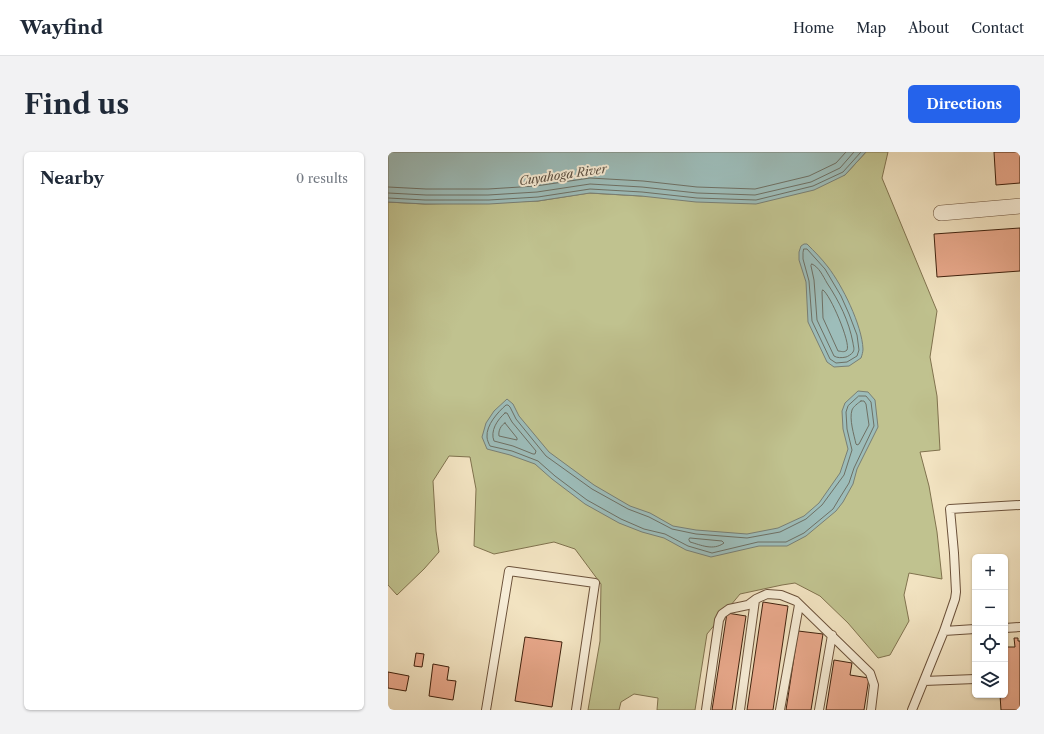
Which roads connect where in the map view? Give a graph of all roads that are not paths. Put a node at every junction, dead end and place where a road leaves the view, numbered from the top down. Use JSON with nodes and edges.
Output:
{"nodes":[{"id":1,"x":1020,"y":206,"type":"edge"},
{"id":2,"x":941,"y":213,"type":"dead end"},
{"id":3,"x":1020,"y":505,"type":"edge"},
{"id":4,"x":755,"y":600,"type":"junction"},
{"id":5,"x":799,"y":605,"type":"junction"},
{"id":6,"x":1020,"y":627,"type":"edge"},
{"id":7,"x":1008,"y":628,"type":"edge"},
{"id":8,"x":972,"y":629,"type":"edge"},
{"id":9,"x":944,"y":631,"type":"junction"},
{"id":10,"x":832,"y":636,"type":"junction"},
{"id":11,"x":972,"y":679,"type":"edge"},
{"id":12,"x":924,"y":682,"type":"junction"},
{"id":13,"x":486,"y":710,"type":"edge"},
{"id":14,"x":576,"y":710,"type":"edge"},
{"id":15,"x":706,"y":710,"type":"edge"},
{"id":16,"x":740,"y":710,"type":"edge"},
{"id":17,"x":780,"y":710,"type":"edge"},
{"id":18,"x":819,"y":710,"type":"edge"},
{"id":19,"x":871,"y":710,"type":"edge"},
{"id":20,"x":912,"y":710,"type":"edge"}],
"edges":[{"from":1,"to":2,"type":"street"},
{"from":3,"to":9,"type":"lane"},
{"from":4,"to":5,"type":"lane"},
{"from":4,"to":15,"type":"lane"},
{"from":4,"to":16,"type":"lane"},
{"from":5,"to":10,"type":"lane"},
{"from":5,"to":17,"type":"lane"},
{"from":6,"to":7,"type":"lane"},
{"from":8,"to":9,"type":"lane"},
{"from":9,"to":12,"type":"lane"},
{"from":10,"to":18,"type":"lane"},
{"from":10,"to":19,"type":"lane"},
{"from":11,"to":12,"type":"lane"},
{"from":12,"to":20,"type":"lane"},
{"from":13,"to":14,"type":"lane"}]}
